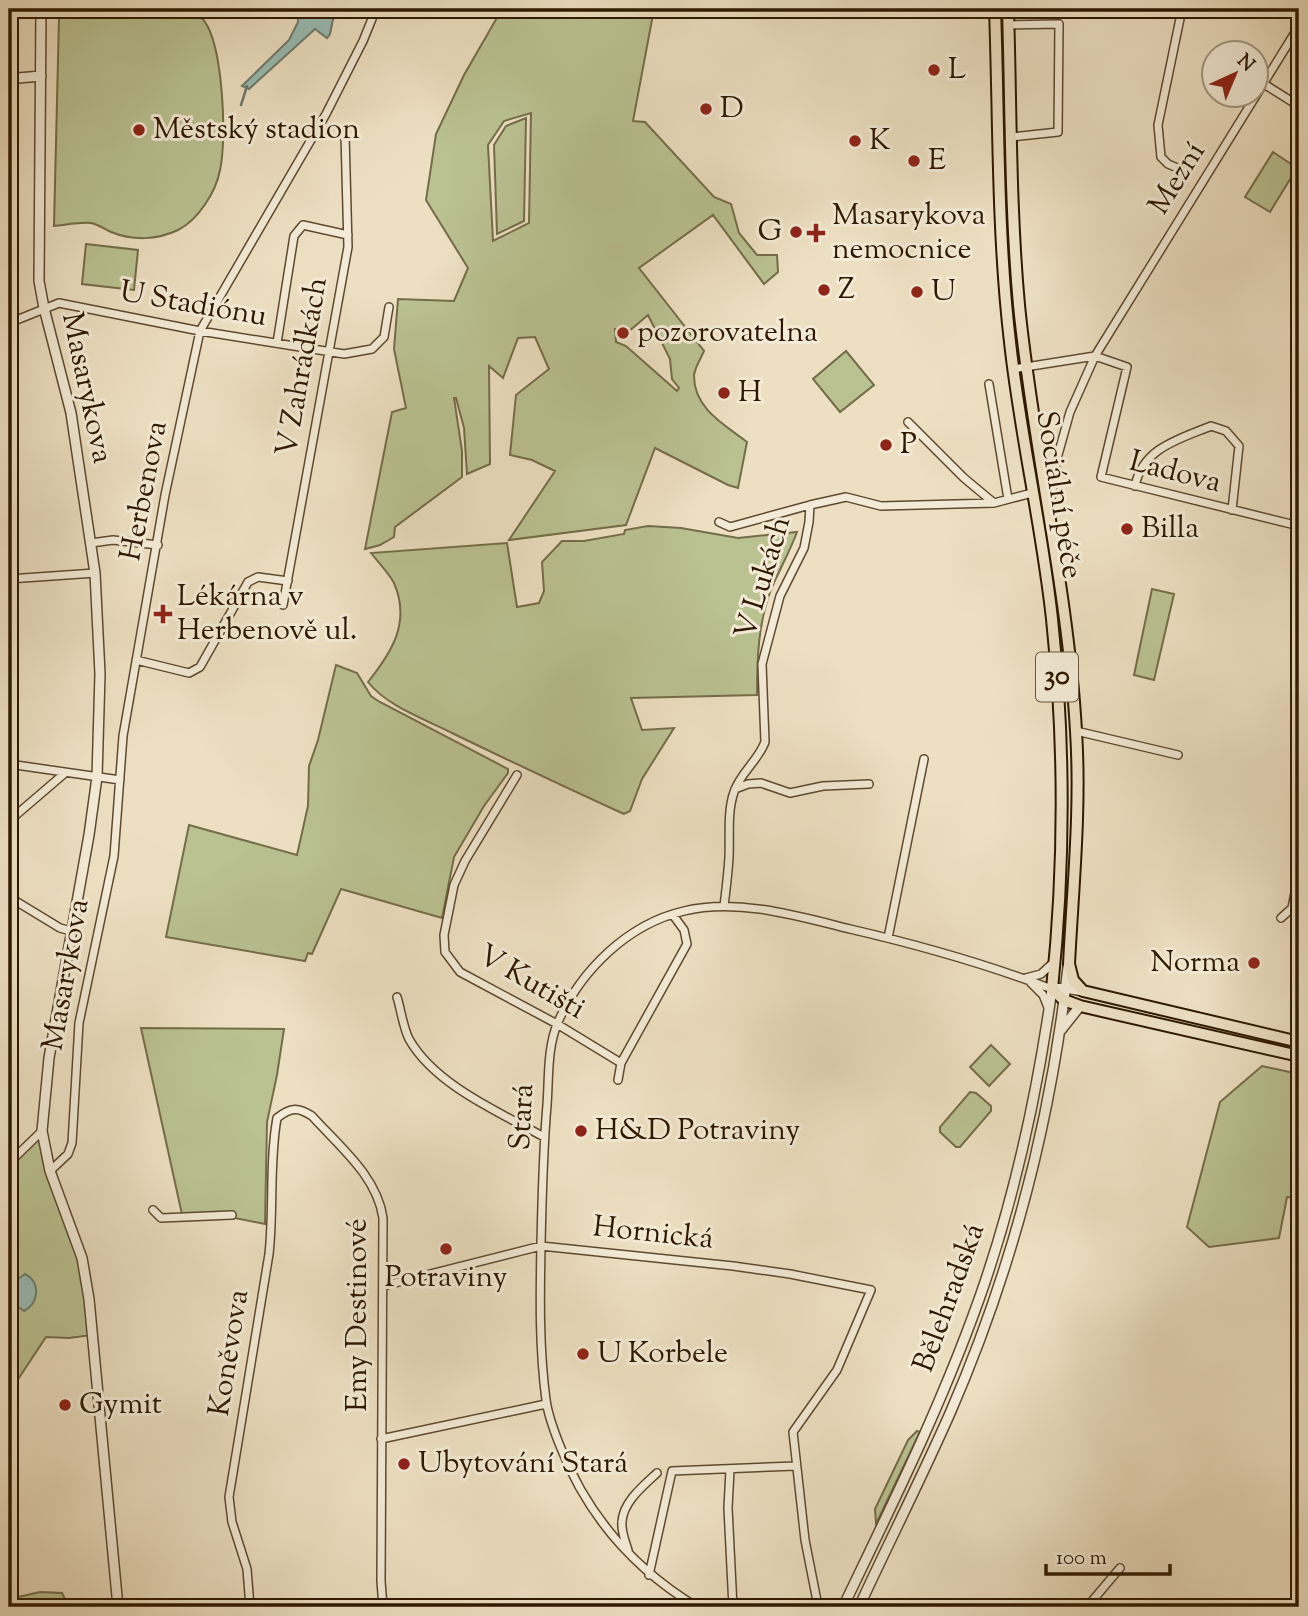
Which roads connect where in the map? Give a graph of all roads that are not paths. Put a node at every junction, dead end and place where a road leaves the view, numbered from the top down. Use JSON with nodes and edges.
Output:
{"nodes":[{"id":1,"x":41,"y":9,"type":"edge"},
{"id":2,"x":376,"y":9,"type":"edge"},
{"id":3,"x":995,"y":9,"type":"edge"},
{"id":4,"x":1008,"y":9,"type":"edge"},
{"id":5,"x":1182,"y":9,"type":"edge"},
{"id":6,"x":1008,"y":25,"type":"junction"},
{"id":7,"x":1299,"y":26,"type":"edge"},
{"id":8,"x":1270,"y":74,"type":"edge"},
{"id":9,"x":41,"y":76,"type":"junction"},
{"id":10,"x":9,"y":81,"type":"edge"},
{"id":11,"x":1270,"y":88,"type":"edge"},
{"id":12,"x":1299,"y":106,"type":"edge"},
{"id":13,"x":1249,"y":108,"type":"edge"},
{"id":14,"x":345,"y":135,"type":"dead end"},
{"id":15,"x":1012,"y":137,"type":"junction"},
{"id":16,"x":1187,"y":172,"type":"dead end"},
{"id":17,"x":348,"y":235,"type":"junction"},
{"id":18,"x":389,"y":307,"type":"dead end"},
{"id":19,"x":44,"y":308,"type":"junction"},
{"id":20,"x":9,"y":323,"type":"edge"},
{"id":21,"x":200,"y":331,"type":"junction"},
{"id":22,"x":277,"y":343,"type":"junction"},
{"id":23,"x":329,"y":352,"type":"junction"},
{"id":24,"x":1095,"y":356,"type":"junction"},
{"id":25,"x":1026,"y":366,"type":"junction"},
{"id":26,"x":1013,"y":369,"type":"junction"},
{"id":27,"x":989,"y":384,"type":"dead end"},
{"id":28,"x":908,"y":422,"type":"dead end"},
{"id":29,"x":1135,"y":486,"type":"junction"},
{"id":30,"x":1032,"y":493,"type":"junction"},
{"id":31,"x":1009,"y":499,"type":"junction"},
{"id":32,"x":994,"y":503,"type":"junction"},
{"id":33,"x":810,"y":505,"type":"junction"},
{"id":34,"x":1231,"y":510,"type":"junction"},
{"id":35,"x":1049,"y":514,"type":"junction"},
{"id":36,"x":719,"y":522,"type":"dead end"},
{"id":37,"x":1299,"y":526,"type":"edge"},
{"id":38,"x":91,"y":543,"type":"junction"},
{"id":39,"x":158,"y":545,"type":"junction"},
{"id":40,"x":95,"y":573,"type":"junction"},
{"id":41,"x":9,"y":579,"type":"edge"},
{"id":42,"x":288,"y":581,"type":"junction"},
{"id":43,"x":284,"y":605,"type":"dead end"},
{"id":44,"x":136,"y":660,"type":"junction"},
{"id":45,"x":1076,"y":732,"type":"junction"},
{"id":46,"x":1178,"y":755,"type":"dead end"},
{"id":47,"x":924,"y":759,"type":"dead end"},
{"id":48,"x":9,"y":764,"type":"edge"},
{"id":49,"x":65,"y":773,"type":"junction"},
{"id":50,"x":517,"y":775,"type":"dead end"},
{"id":51,"x":97,"y":777,"type":"junction"},
{"id":52,"x":120,"y":780,"type":"junction"},
{"id":53,"x":869,"y":784,"type":"dead end"},
{"id":54,"x":734,"y":790,"type":"junction"},
{"id":55,"x":9,"y":821,"type":"edge"},
{"id":56,"x":1299,"y":872,"type":"edge"},
{"id":57,"x":9,"y":897,"type":"edge"},
{"id":58,"x":724,"y":906,"type":"junction"},
{"id":59,"x":673,"y":915,"type":"junction"},
{"id":60,"x":1281,"y":918,"type":"dead end"},
{"id":61,"x":71,"y":931,"type":"junction"},
{"id":62,"x":888,"y":938,"type":"junction"},
{"id":63,"x":1055,"y":961,"type":"junction"},
{"id":64,"x":1069,"y":964,"type":"junction"},
{"id":65,"x":1025,"y":978,"type":"junction"},
{"id":66,"x":1052,"y":989,"type":"junction"},
{"id":67,"x":1083,"y":991,"type":"junction"},
{"id":68,"x":1065,"y":994,"type":"junction"},
{"id":69,"x":397,"y":997,"type":"dead end"},
{"id":70,"x":1080,"y":1006,"type":"junction"},
{"id":71,"x":1049,"y":1010,"type":"junction"},
{"id":72,"x":557,"y":1024,"type":"junction"},
{"id":73,"x":1059,"y":1034,"type":"junction"},
{"id":74,"x":1299,"y":1042,"type":"edge"},
{"id":75,"x":1299,"y":1056,"type":"edge"},
{"id":76,"x":621,"y":1063,"type":"junction"},
{"id":77,"x":618,"y":1080,"type":"dead end"},
{"id":78,"x":288,"y":1109,"type":"joint"},
{"id":79,"x":42,"y":1131,"type":"junction"},
{"id":80,"x":544,"y":1137,"type":"junction"},
{"id":81,"x":9,"y":1163,"type":"edge"},
{"id":82,"x":50,"y":1171,"type":"junction"},
{"id":83,"x":153,"y":1210,"type":"dead end"},
{"id":84,"x":232,"y":1215,"type":"dead end"},
{"id":85,"x":541,"y":1246,"type":"junction"},
{"id":86,"x":383,"y":1286,"type":"junction"},
{"id":87,"x":546,"y":1404,"type":"junction"},
{"id":88,"x":381,"y":1439,"type":"junction"},
{"id":89,"x":795,"y":1466,"type":"junction"},
{"id":90,"x":730,"y":1470,"type":"junction"},
{"id":91,"x":657,"y":1473,"type":"dead end"},
{"id":92,"x":628,"y":1553,"type":"junction"},
{"id":93,"x":1120,"y":1568,"type":"dead end"},
{"id":94,"x":649,"y":1575,"type":"junction"},
{"id":95,"x":818,"y":1606,"type":"edge"},
{"id":96,"x":118,"y":1607,"type":"edge"},
{"id":97,"x":250,"y":1607,"type":"edge"},
{"id":98,"x":383,"y":1607,"type":"edge"},
{"id":99,"x":697,"y":1607,"type":"edge"},
{"id":100,"x":733,"y":1607,"type":"edge"},
{"id":101,"x":843,"y":1607,"type":"edge"},
{"id":102,"x":859,"y":1607,"type":"edge"},
{"id":103,"x":1087,"y":1607,"type":"edge"}],
"edges":[{"from":1,"to":9,"type":"street","name":"Masarykova"},
{"from":2,"to":21,"type":"street","name":"Herbenova"},
{"from":3,"to":26,"type":"main road","name":"Sociální péče","number":"30"},
{"from":4,"to":6,"type":"main road","name":"Sociální péče","number":"30"},
{"from":5,"to":16,"type":"street"},
{"from":6,"to":15,"type":"main road","name":"Sociální péče","number":"30"},
{"from":6,"to":15,"type":"street"},
{"from":7,"to":8,"type":"street","name":"Mezní"},
{"from":9,"to":10,"type":"street"},
{"from":9,"to":19,"type":"street","name":"Masarykova"},
{"from":11,"to":12,"type":"street"},
{"from":13,"to":24,"type":"street","name":"Mezní"},
{"from":14,"to":17,"type":"street","name":"V Zahrádkách"},
{"from":15,"to":25,"type":"main road","name":"Sociální péče","number":"30"},
{"from":17,"to":22,"type":"street"},
{"from":17,"to":23,"type":"street","name":"V Zahrádkách"},
{"from":18,"to":23,"type":"street","name":"U Stadiónu"},
{"from":19,"to":20,"type":"street"},
{"from":19,"to":21,"type":"street","name":"U Stadiónu"},
{"from":19,"to":38,"type":"street","name":"Masarykova"},
{"from":21,"to":22,"type":"street","name":"U Stadiónu"},
{"from":21,"to":39,"type":"street","name":"Herbenova"},
{"from":22,"to":23,"type":"street","name":"U Stadiónu"},
{"from":23,"to":42,"type":"street","name":"V Zahrádkách"},
{"from":24,"to":25,"type":"street"},
{"from":24,"to":29,"type":"street","name":"Ladova"},
{"from":24,"to":35,"type":"street","name":"Mezní"},
{"from":25,"to":26,"type":"street"},
{"from":25,"to":35,"type":"main road","name":"Sociální péče","number":"30"},
{"from":26,"to":30,"type":"main road","name":"Sociální péče","number":"30"},
{"from":27,"to":31,"type":"street"},
{"from":28,"to":32,"type":"street"},
{"from":29,"to":34,"type":"street","name":"Ladova"},
{"from":29,"to":34,"type":"street"},
{"from":30,"to":31,"type":"street"},
{"from":30,"to":63,"type":"main road","name":"Sociální péče","number":"30"},
{"from":31,"to":32,"type":"street"},
{"from":32,"to":33,"type":"street"},
{"from":33,"to":36,"type":"street"},
{"from":33,"to":54,"type":"street","name":"V Lukách"},
{"from":34,"to":37,"type":"street","name":"Ladova"},
{"from":35,"to":45,"type":"main road","name":"Sociální péče","number":"30"},
{"from":38,"to":39,"type":"street"},
{"from":38,"to":40,"type":"street","name":"Masarykova"},
{"from":39,"to":44,"type":"street","name":"Herbenova"},
{"from":40,"to":41,"type":"street"},
{"from":40,"to":51,"type":"street","name":"Masarykova"},
{"from":42,"to":43,"type":"street","name":"V Zahrádkách"},
{"from":42,"to":44,"type":"street"},
{"from":44,"to":52,"type":"street","name":"Masarykova"},
{"from":45,"to":46,"type":"street"},
{"from":45,"to":64,"type":"main road","name":"Sociální péče","number":"30"},
{"from":47,"to":62,"type":"street"},
{"from":48,"to":49,"type":"street"},
{"from":49,"to":51,"type":"street"},
{"from":49,"to":55,"type":"street"},
{"from":50,"to":72,"type":"street","name":"V Kutišti"},
{"from":51,"to":52,"type":"street"},
{"from":51,"to":61,"type":"street","name":"Masarykova"},
{"from":52,"to":82,"type":"street","name":"Masarykova"},
{"from":53,"to":54,"type":"street"},
{"from":54,"to":58,"type":"street","name":"V Lukách"},
{"from":56,"to":60,"type":"street"},
{"from":57,"to":61,"type":"street"},
{"from":58,"to":59,"type":"street","name":"Stará"},
{"from":58,"to":62,"type":"street","name":"Stará"},
{"from":59,"to":72,"type":"street","name":"Stará"},
{"from":59,"to":76,"type":"street"},
{"from":61,"to":79,"type":"street","name":"Masarykova"},
{"from":62,"to":65,"type":"street","name":"Stará"},
{"from":63,"to":65,"type":"street"},
{"from":63,"to":66,"type":"main road","name":"Sociální péče","number":"30"},
{"from":64,"to":67,"type":"main road"},
{"from":64,"to":68,"type":"street","name":"Sociální péče","number":"30"},
{"from":65,"to":66,"type":"street","name":"Stará"},
{"from":65,"to":71,"type":"street"},
{"from":66,"to":68,"type":"main road"},
{"from":66,"to":71,"type":"street","name":"Bělehradská"},
{"from":67,"to":68,"type":"street"},
{"from":67,"to":74,"type":"main road"},
{"from":68,"to":70,"type":"main road"},
{"from":68,"to":73,"type":"street","name":"Bělehradská"},
{"from":69,"to":80,"type":"street"},
{"from":70,"to":73,"type":"street","name":"Bělehradská"},
{"from":70,"to":75,"type":"main road"},
{"from":71,"to":101,"type":"street","name":"Bělehradská"},
{"from":72,"to":76,"type":"street","name":"V Kutišti"},
{"from":72,"to":80,"type":"street","name":"Stará"},
{"from":73,"to":102,"type":"street","name":"Bělehradská"},
{"from":76,"to":77,"type":"street"},
{"from":78,"to":86,"type":"street","name":"Emy Destinové"},
{"from":78,"to":97,"type":"street","name":"Koněvova"},
{"from":79,"to":81,"type":"street"},
{"from":79,"to":82,"type":"street","name":"Masarykova"},
{"from":80,"to":85,"type":"street","name":"Stará"},
{"from":82,"to":96,"type":"street","name":"Masarykova"},
{"from":83,"to":84,"type":"street"},
{"from":85,"to":86,"type":"street","name":"Hornická"},
{"from":85,"to":87,"type":"street","name":"Stará"},
{"from":85,"to":89,"type":"street","name":"Hornická"},
{"from":86,"to":88,"type":"street","name":"Emy Destinové"},
{"from":87,"to":88,"type":"street"},
{"from":87,"to":92,"type":"street","name":"Stará"},
{"from":88,"to":98,"type":"street"},
{"from":89,"to":90,"type":"street"},
{"from":89,"to":95,"type":"street","name":"Hornická"},
{"from":90,"to":94,"type":"street"},
{"from":90,"to":100,"type":"street"},
{"from":91,"to":92,"type":"street"},
{"from":92,"to":94,"type":"street","name":"Stará"},
{"from":93,"to":103,"type":"street"},
{"from":94,"to":99,"type":"street","name":"Stará"}]}
